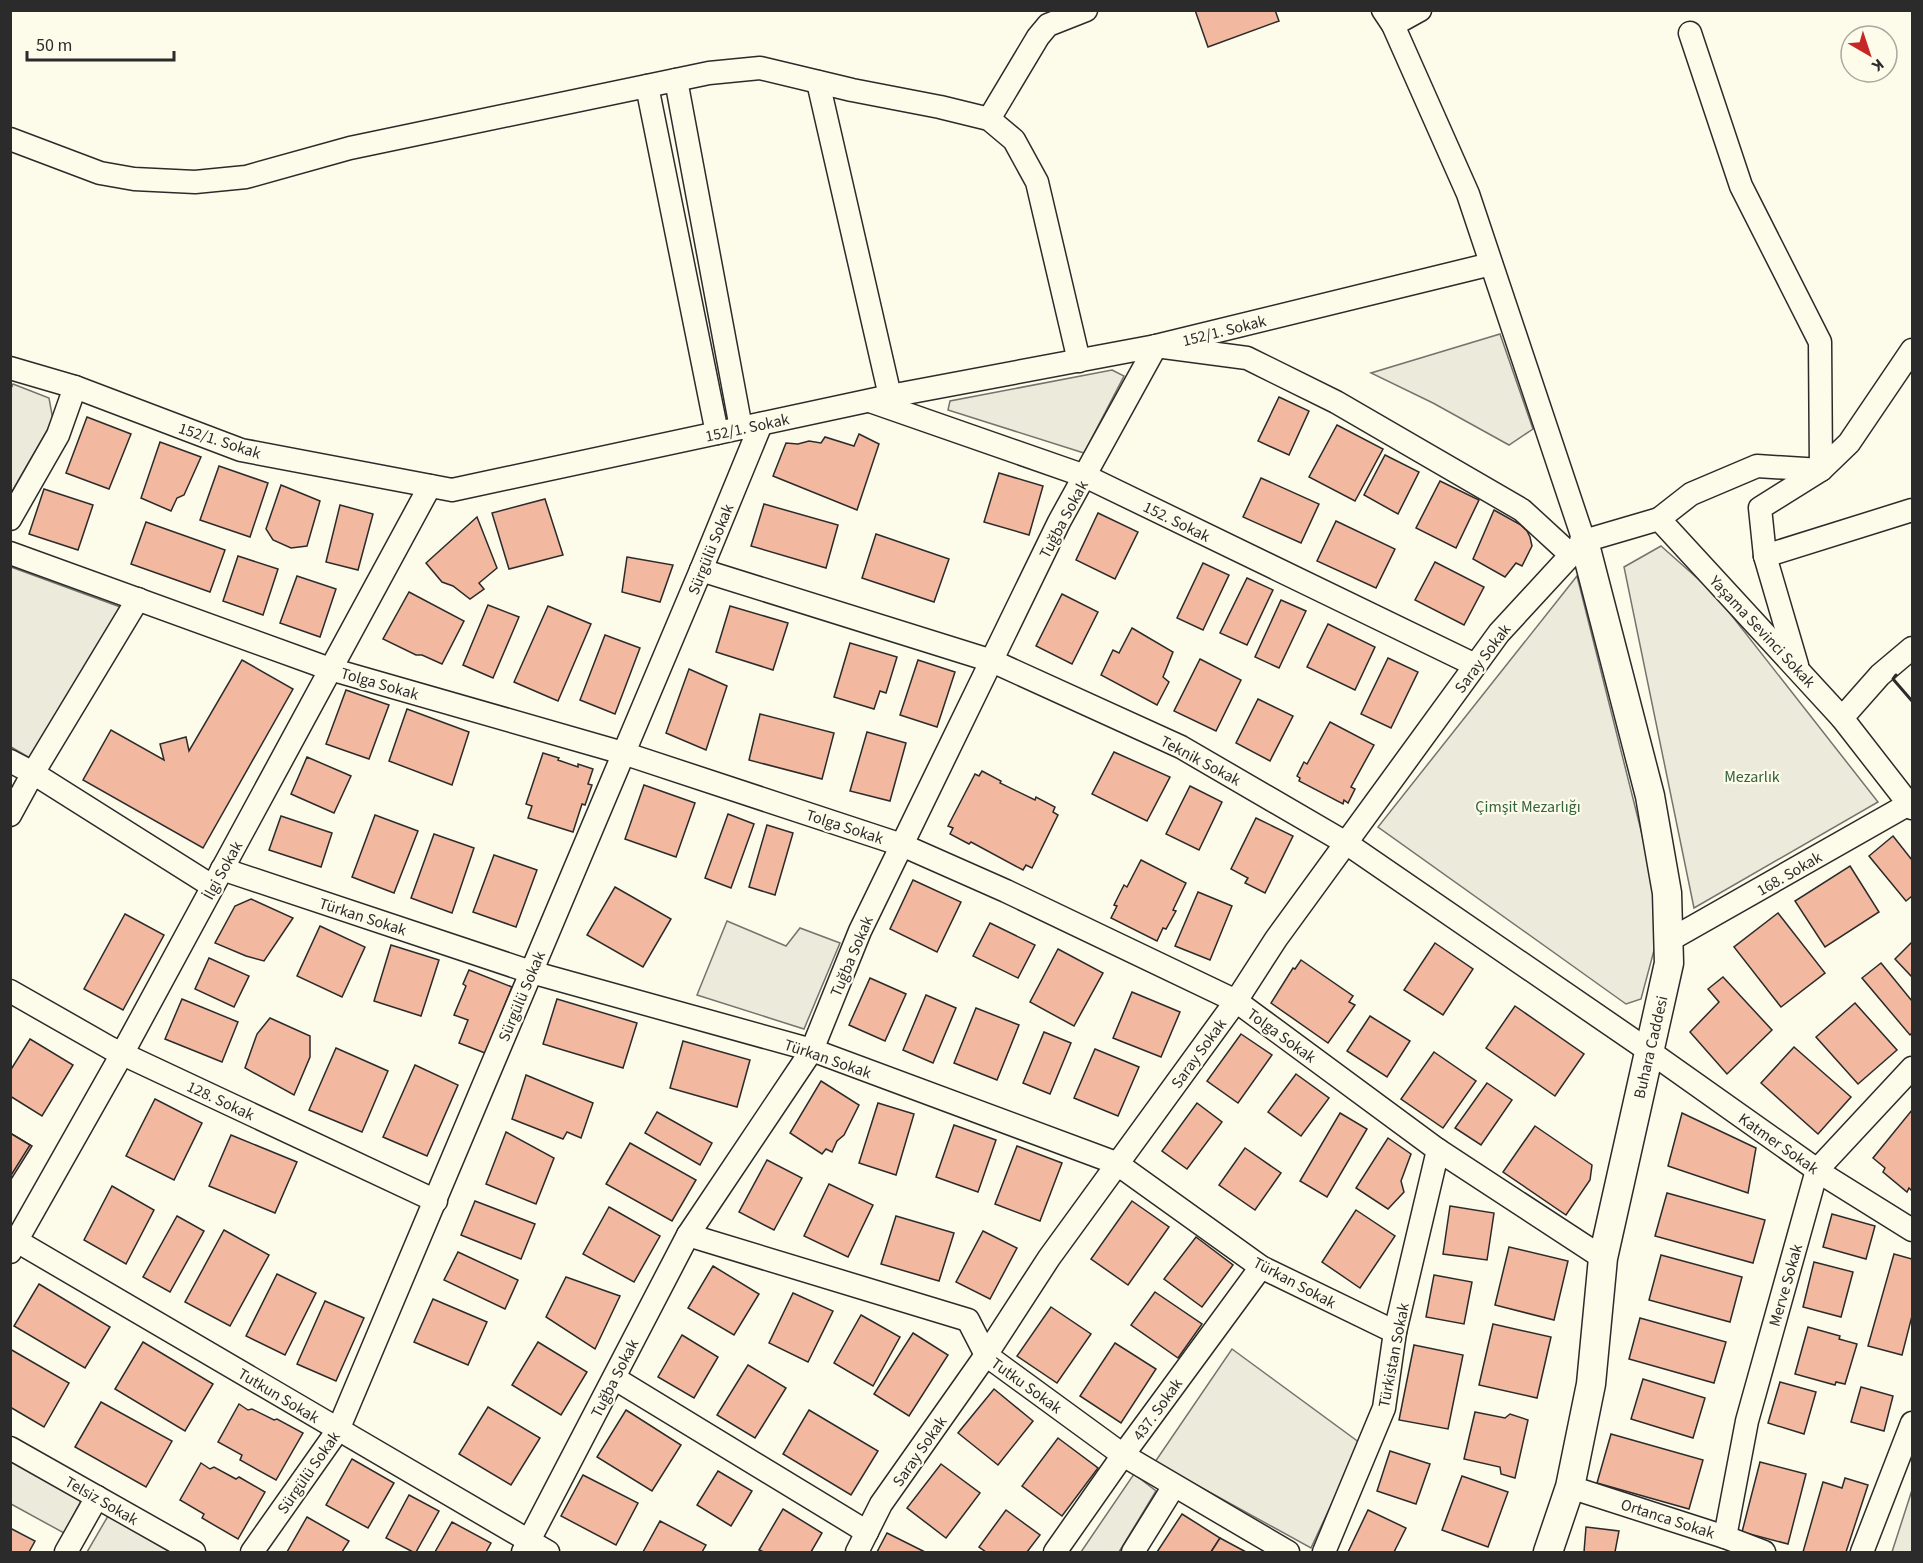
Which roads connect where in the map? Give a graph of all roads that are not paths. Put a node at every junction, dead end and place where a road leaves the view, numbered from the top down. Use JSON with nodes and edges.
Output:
{"nodes":[{"id":1,"x":1086,"y":10,"type":"edge"},
{"id":2,"x":1420,"y":10,"type":"edge"},
{"id":3,"x":1388,"y":18,"type":"edge"},
{"id":4,"x":1690,"y":33,"type":"dead end"},
{"id":5,"x":676,"y":80,"type":"junction"},
{"id":6,"x":818,"y":82,"type":"junction"},
{"id":7,"x":647,"y":86,"type":"junction"},
{"id":8,"x":989,"y":119,"type":"junction"},
{"id":9,"x":10,"y":139,"type":"edge"},
{"id":10,"x":1491,"y":264,"type":"junction"},
{"id":11,"x":1156,"y":346,"type":"junction"},
{"id":12,"x":1912,"y":350,"type":"edge"},
{"id":13,"x":1079,"y":361,"type":"junction"},
{"id":14,"x":10,"y":368,"type":"edge"},
{"id":15,"x":75,"y":387,"type":"junction"},
{"id":16,"x":880,"y":399,"type":"junction"},
{"id":17,"x":751,"y":426,"type":"junction"},
{"id":18,"x":717,"y":434,"type":"junction"},
{"id":19,"x":1821,"y":470,"type":"junction"},
{"id":20,"x":1085,"y":476,"type":"junction"},
{"id":21,"x":430,"y":486,"type":"junction"},
{"id":22,"x":1912,"y":510,"type":"edge"},
{"id":23,"x":10,"y":519,"type":"edge"},
{"id":24,"x":1659,"y":519,"type":"junction"},
{"id":25,"x":1577,"y":548,"type":"junction"},
{"id":26,"x":10,"y":553,"type":"edge"},
{"id":27,"x":1765,"y":556,"type":"junction"},
{"id":28,"x":701,"y":570,"type":"junction"},
{"id":29,"x":138,"y":599,"type":"junction"},
{"id":30,"x":1912,"y":648,"type":"edge"},
{"id":31,"x":992,"y":661,"type":"junction"},
{"id":32,"x":1475,"y":665,"type":"junction"},
{"id":33,"x":330,"y":669,"type":"junction"},
{"id":34,"x":1798,"y":670,"type":"junction"},
{"id":35,"x":1842,"y":718,"type":"junction"},
{"id":36,"x":623,"y":753,"type":"junction"},
{"id":37,"x":10,"y":761,"type":"edge"},
{"id":38,"x":33,"y":773,"type":"junction"},
{"id":39,"x":1911,"y":806,"type":"edge"},
{"id":40,"x":10,"y":815,"type":"edge"},
{"id":41,"x":1347,"y":843,"type":"junction"},
{"id":42,"x":902,"y":844,"type":"junction"},
{"id":43,"x":217,"y":878,"type":"junction"},
{"id":44,"x":1668,"y":941,"type":"junction"},
{"id":45,"x":531,"y":972,"type":"junction"},
{"id":46,"x":10,"y":991,"type":"edge"},
{"id":47,"x":1236,"y":1001,"type":"junction"},
{"id":48,"x":812,"y":1050,"type":"junction"},
{"id":49,"x":1650,"y":1051,"type":"junction"},
{"id":50,"x":122,"y":1054,"type":"junction"},
{"id":51,"x":1912,"y":1068,"type":"edge"},
{"id":52,"x":1438,"y":1150,"type":"junction"},
{"id":53,"x":1116,"y":1163,"type":"junction"},
{"id":54,"x":1817,"y":1170,"type":"junction"},
{"id":55,"x":436,"y":1201,"type":"junction"},
{"id":56,"x":1912,"y":1230,"type":"edge"},
{"id":57,"x":688,"y":1235,"type":"junction"},
{"id":58,"x":12,"y":1243,"type":"edge"},
{"id":59,"x":1603,"y":1258,"type":"junction"},
{"id":60,"x":1261,"y":1267,"type":"junction"},
{"id":61,"x":1395,"y":1332,"type":"junction"},
{"id":62,"x":986,"y":1355,"type":"junction"},
{"id":63,"x":614,"y":1378,"type":"junction"},
{"id":64,"x":1912,"y":1423,"type":"edge"},
{"id":65,"x":338,"y":1430,"type":"junction"},
{"id":66,"x":10,"y":1448,"type":"edge"},
{"id":67,"x":1123,"y":1455,"type":"junction"},
{"id":68,"x":1174,"y":1486,"type":"junction"},
{"id":69,"x":1570,"y":1487,"type":"junction"},
{"id":70,"x":97,"y":1497,"type":"junction"},
{"id":71,"x":867,"y":1532,"type":"junction"},
{"id":72,"x":1725,"y":1537,"type":"junction"},
{"id":73,"x":533,"y":1549,"type":"edge"},
{"id":74,"x":66,"y":1552,"type":"edge"},
{"id":75,"x":194,"y":1552,"type":"edge"},
{"id":76,"x":252,"y":1552,"type":"edge"},
{"id":77,"x":857,"y":1552,"type":"edge"},
{"id":78,"x":1055,"y":1552,"type":"edge"},
{"id":79,"x":1133,"y":1552,"type":"edge"},
{"id":80,"x":1288,"y":1552,"type":"edge"},
{"id":81,"x":1324,"y":1552,"type":"edge"},
{"id":82,"x":1548,"y":1552,"type":"edge"},
{"id":83,"x":1764,"y":1552,"type":"edge"},
{"id":84,"x":1862,"y":1552,"type":"edge"}],
"edges":[{"from":1,"to":8,"type":"street"},
{"from":2,"to":3,"type":"street"},
{"from":3,"to":10,"type":"street"},
{"from":4,"to":19,"type":"street"},
{"from":5,"to":6,"type":"street"},
{"from":5,"to":7,"type":"street"},
{"from":5,"to":17,"type":"street"},
{"from":6,"to":8,"type":"street"},
{"from":6,"to":16,"type":"street"},
{"from":7,"to":9,"type":"street"},
{"from":7,"to":18,"type":"street"},
{"from":8,"to":13,"type":"street"},
{"from":10,"to":11,"type":"street","name":"152/1. Sokak"},
{"from":10,"to":25,"type":"street"},
{"from":11,"to":13,"type":"street","name":"152/1. Sokak"},
{"from":11,"to":20,"type":"street","name":"Tuğba Sokak"},
{"from":11,"to":25,"type":"street"},
{"from":12,"to":19,"type":"street"},
{"from":13,"to":16,"type":"street","name":"152/1. Sokak"},
{"from":14,"to":15,"type":"street","name":"152/1. Sokak"},
{"from":15,"to":21,"type":"street","name":"152/1. Sokak"},
{"from":15,"to":23,"type":"street"},
{"from":16,"to":17,"type":"street","name":"152/1. Sokak"},
{"from":16,"to":20,"type":"street","name":"152. Sokak"},
{"from":17,"to":18,"type":"street","name":"152/1. Sokak"},
{"from":17,"to":28,"type":"street","name":"Sürgülü Sokak"},
{"from":18,"to":21,"type":"street","name":"152/1. Sokak"},
{"from":19,"to":24,"type":"street"},
{"from":19,"to":27,"type":"street"},
{"from":20,"to":31,"type":"street","name":"Tuğba Sokak"},
{"from":20,"to":32,"type":"street","name":"152. Sokak"},
{"from":21,"to":33,"type":"street","name":"İlgi Sokak"},
{"from":22,"to":27,"type":"street"},
{"from":24,"to":25,"type":"street"},
{"from":24,"to":34,"type":"street","name":"Yaşama Sevinci Sokak"},
{"from":25,"to":32,"type":"street","name":"Saray Sokak"},
{"from":25,"to":44,"type":"main road","name":"Buhara Caddesi"},
{"from":26,"to":29,"type":"street","name":"Tolga Sokak"},
{"from":27,"to":34,"type":"street"},
{"from":28,"to":31,"type":"street","name":"Teknik Sokak"},
{"from":28,"to":36,"type":"street","name":"Sürgülü Sokak"},
{"from":29,"to":33,"type":"street","name":"Tolga Sokak"},
{"from":29,"to":38,"type":"street"},
{"from":30,"to":35,"type":"street"},
{"from":31,"to":41,"type":"street","name":"Teknik Sokak"},
{"from":31,"to":42,"type":"street","name":"Tuğba Sokak"},
{"from":32,"to":41,"type":"street","name":"Saray Sokak"},
{"from":33,"to":36,"type":"street","name":"Tolga Sokak"},
{"from":33,"to":43,"type":"street","name":"İlgi Sokak"},
{"from":34,"to":35,"type":"street","name":"Yaşama Sevinci Sokak"},
{"from":35,"to":39,"type":"street","name":"Yaşama Sevinci Sokak"},
{"from":36,"to":42,"type":"street","name":"Tolga Sokak"},
{"from":36,"to":45,"type":"street","name":"Sürgülü Sokak"},
{"from":37,"to":38,"type":"street","name":"Türkan Sokak"},
{"from":38,"to":40,"type":"street"},
{"from":38,"to":43,"type":"street","name":"Türkan Sokak"},
{"from":39,"to":44,"type":"street","name":"168. Sokak"},
{"from":41,"to":47,"type":"street","name":"Saray Sokak"},
{"from":41,"to":49,"type":"street","name":"Teknik Sokak"},
{"from":42,"to":47,"type":"street","name":"Tolga Sokak"},
{"from":42,"to":48,"type":"street","name":"Tuğba Sokak"},
{"from":43,"to":45,"type":"street","name":"Türkan Sokak"},
{"from":43,"to":50,"type":"street","name":"İlgi Sokak"},
{"from":44,"to":49,"type":"main road","name":"Buhara Caddesi"},
{"from":45,"to":48,"type":"street","name":"Türkan Sokak"},
{"from":45,"to":55,"type":"street","name":"Sürgülü Sokak"},
{"from":46,"to":50,"type":"street","name":"128. Sokak"},
{"from":47,"to":52,"type":"street","name":"Tolga Sokak"},
{"from":47,"to":53,"type":"street","name":"Saray Sokak"},
{"from":48,"to":53,"type":"street","name":"Türkan Sokak"},
{"from":48,"to":57,"type":"street","name":"Tuğba Sokak"},
{"from":49,"to":54,"type":"street","name":"Katmer Sokak"},
{"from":49,"to":59,"type":"main road","name":"Buhara Caddesi"},
{"from":50,"to":55,"type":"street","name":"128. Sokak"},
{"from":50,"to":58,"type":"street","name":"İlgi Sokak"},
{"from":51,"to":54,"type":"street","name":"Merve Sokak"},
{"from":52,"to":59,"type":"street","name":"Tolga Sokak"},
{"from":52,"to":61,"type":"street","name":"Türkistan Sokak"},
{"from":53,"to":60,"type":"street","name":"Türkan Sokak"},
{"from":53,"to":62,"type":"street","name":"Saray Sokak"},
{"from":54,"to":56,"type":"street","name":"Katmer Sokak"},
{"from":54,"to":72,"type":"street","name":"Merve Sokak"},
{"from":55,"to":65,"type":"street","name":"Sürgülü Sokak"},
{"from":57,"to":62,"type":"street","name":"Tutku Sokak"},
{"from":57,"to":63,"type":"street","name":"Tuğba Sokak"},
{"from":58,"to":65,"type":"street","name":"Tutkun Sokak"},
{"from":59,"to":69,"type":"main road","name":"Buhara Caddesi"},
{"from":60,"to":61,"type":"street","name":"Türkan Sokak"},
{"from":60,"to":67,"type":"street","name":"437. Sokak"},
{"from":61,"to":81,"type":"street","name":"Türkistan Sokak"},
{"from":62,"to":67,"type":"street","name":"Tutku Sokak"},
{"from":62,"to":71,"type":"street","name":"Saray Sokak"},
{"from":63,"to":71,"type":"street"},
{"from":63,"to":73,"type":"street","name":"Tuğba Sokak"},
{"from":64,"to":84,"type":"street"},
{"from":65,"to":73,"type":"street","name":"Tutkun Sokak"},
{"from":65,"to":76,"type":"street","name":"Sürgülü Sokak"},
{"from":66,"to":70,"type":"street","name":"Telsiz Sokak"},
{"from":67,"to":68,"type":"street","name":"Tutku Sokak"},
{"from":67,"to":78,"type":"street","name":"437. Sokak"},
{"from":68,"to":79,"type":"street"},
{"from":68,"to":80,"type":"street","name":"Tutku Sokak"},
{"from":69,"to":72,"type":"street","name":"Ortanca Sokak"},
{"from":69,"to":82,"type":"main road","name":"Buhara Caddesi"},
{"from":70,"to":74,"type":"street"},
{"from":70,"to":75,"type":"street","name":"Telsiz Sokak"},
{"from":71,"to":77,"type":"street","name":"Saray Sokak"},
{"from":72,"to":83,"type":"street","name":"Ortanca Sokak"}]}
